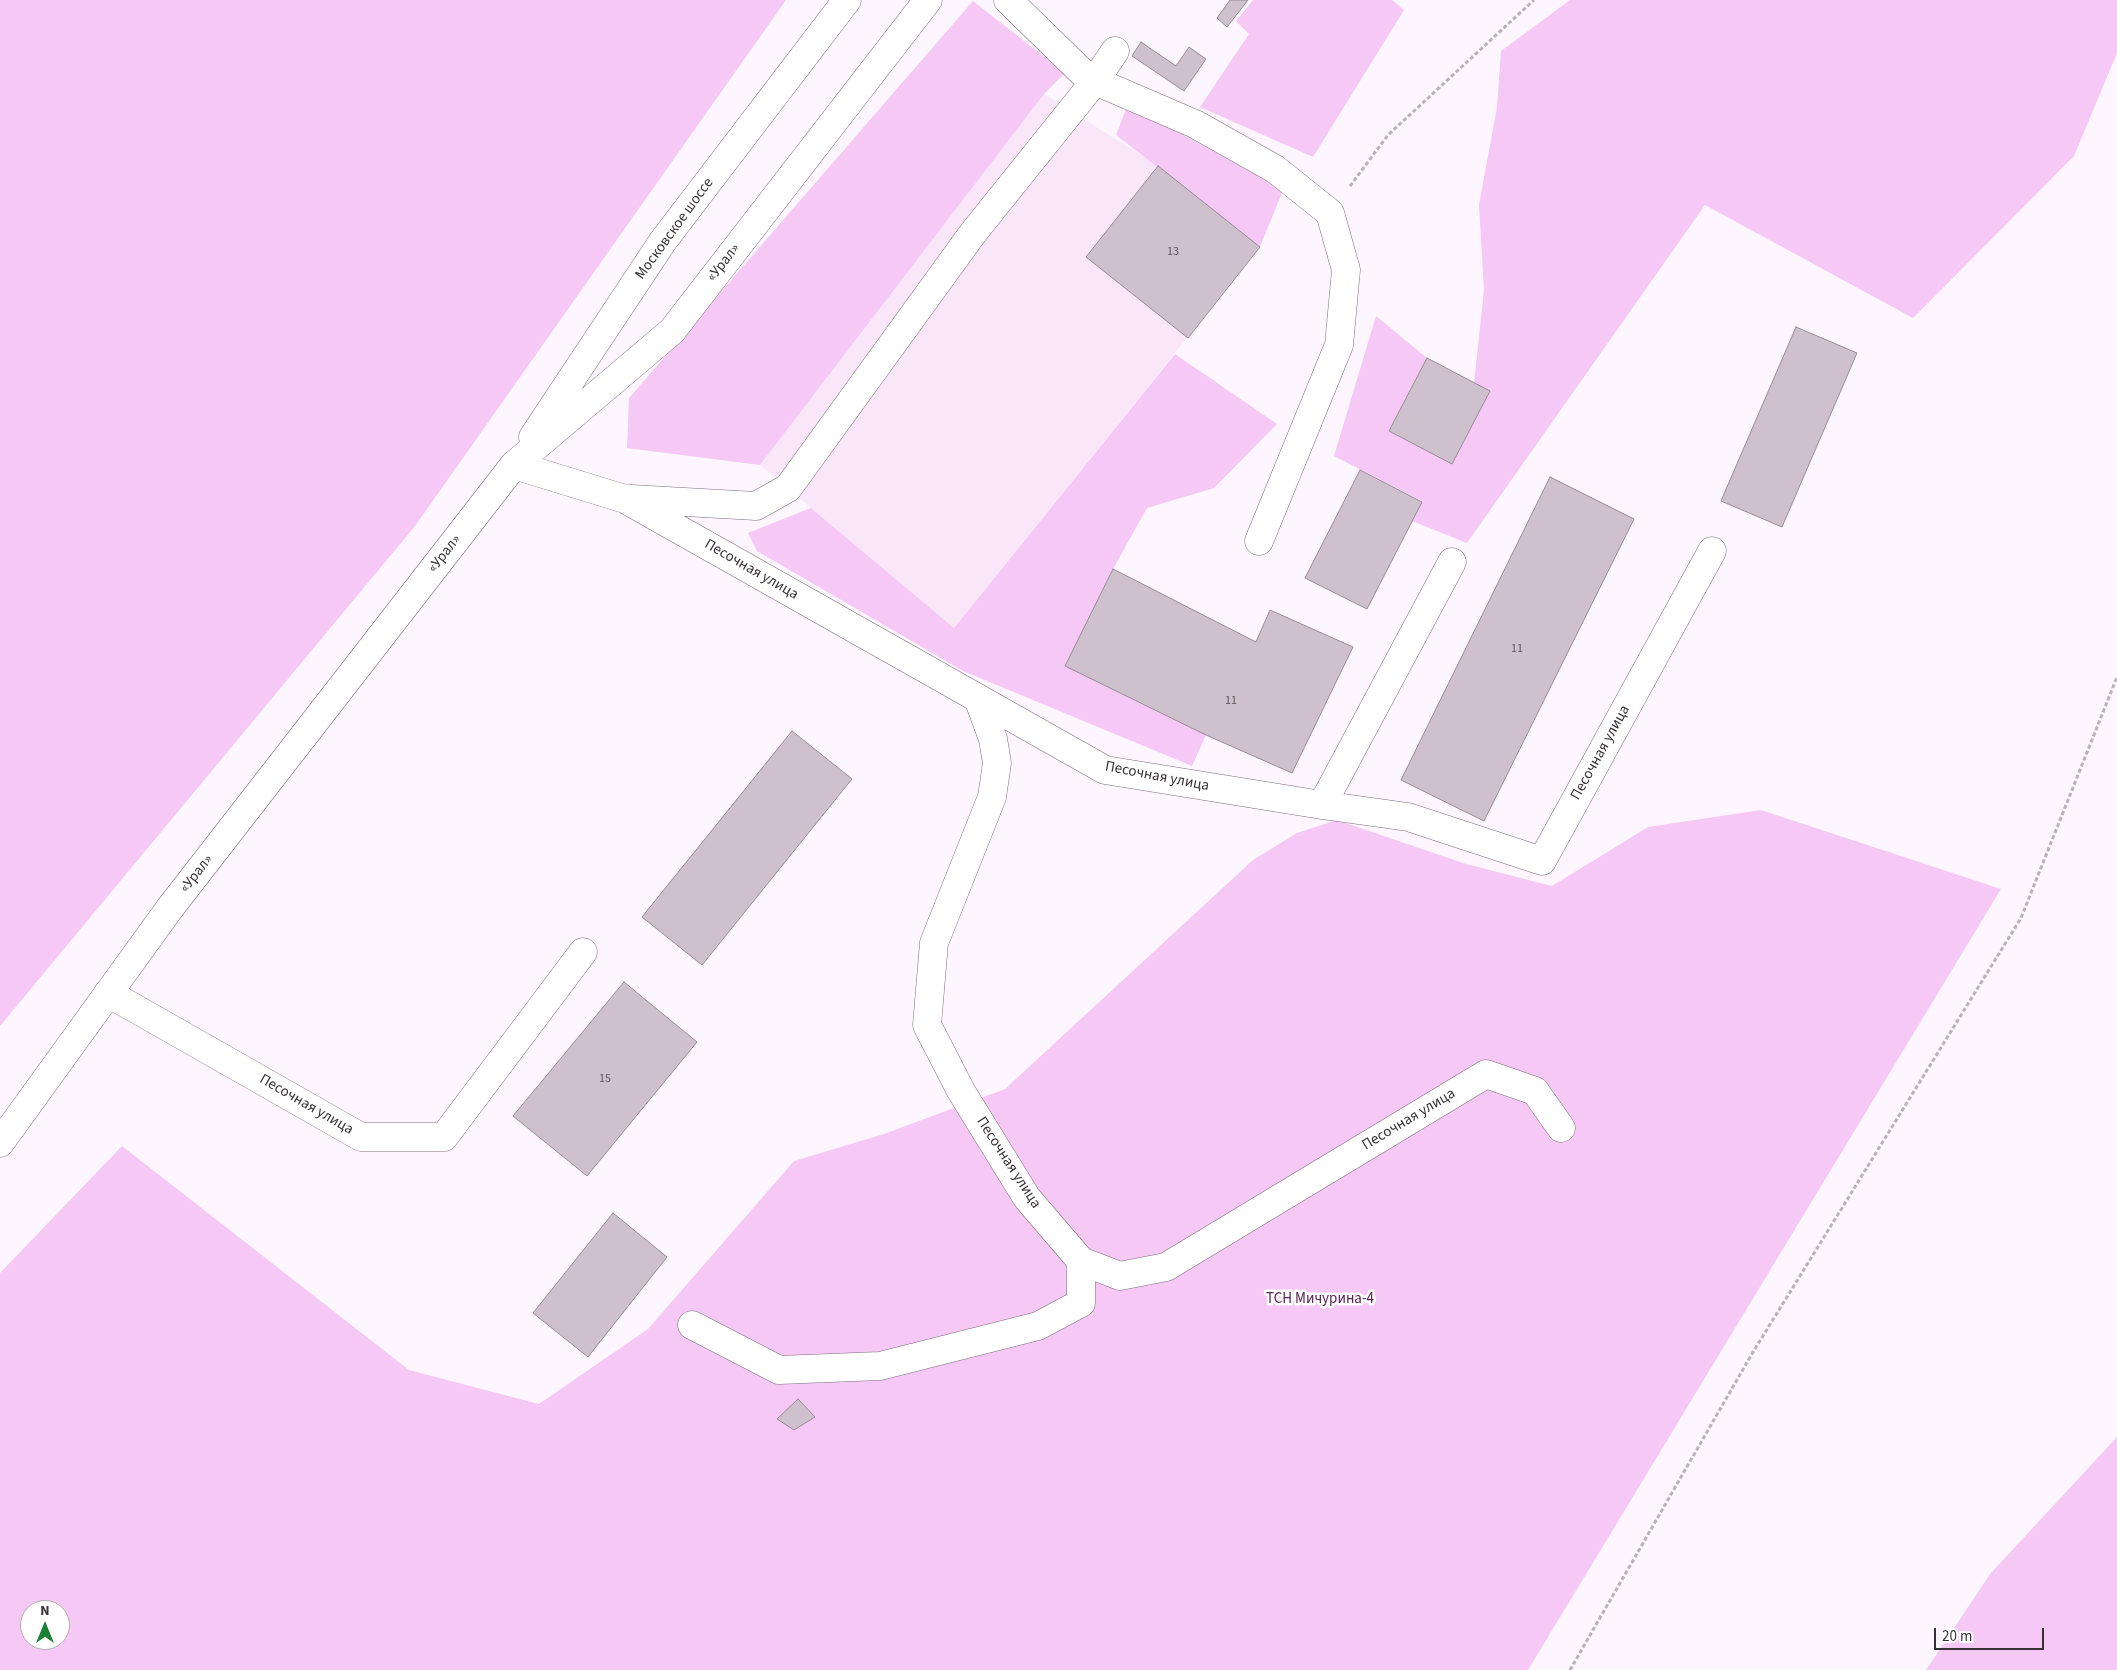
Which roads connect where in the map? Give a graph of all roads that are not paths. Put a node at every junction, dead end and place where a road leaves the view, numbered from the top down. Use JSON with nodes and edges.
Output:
{"nodes":[{"id":1,"x":847,"y":0,"type":"edge"},
{"id":2,"x":928,"y":0,"type":"edge"},
{"id":3,"x":1008,"y":0,"type":"edge"},
{"id":4,"x":1116,"y":51,"type":"dead end"},
{"id":5,"x":1095,"y":82,"type":"junction"},
{"id":6,"x":514,"y":466,"type":"junction"},
{"id":7,"x":625,"y":498,"type":"junction"},
{"id":8,"x":1259,"y":541,"type":"dead end"},
{"id":9,"x":1712,"y":551,"type":"dead end"},
{"id":10,"x":1452,"y":562,"type":"dead end"},
{"id":11,"x":978,"y":698,"type":"junction"},
{"id":12,"x":1322,"y":805,"type":"junction"},
{"id":13,"x":583,"y":952,"type":"dead end"},
{"id":14,"x":108,"y":993,"type":"junction"},
{"id":15,"x":1561,"y":1128,"type":"dead end"},
{"id":16,"x":0,"y":1143,"type":"edge"},
{"id":17,"x":1082,"y":1261,"type":"junction"},
{"id":18,"x":692,"y":1325,"type":"dead end"}],
"edges":[{"from":1,"to":6,"type":"main road","name":"Московское шоссе"},
{"from":2,"to":6,"type":"main road","name":"«Урал»"},
{"from":3,"to":5,"type":"main road"},
{"from":4,"to":5,"type":"main road"},
{"from":5,"to":7,"type":"main road"},
{"from":5,"to":8,"type":"main road"},
{"from":6,"to":7,"type":"main road","name":"Песочная улица"},
{"from":6,"to":14,"type":"main road","name":"«Урал»"},
{"from":7,"to":11,"type":"main road","name":"Песочная улица"},
{"from":9,"to":12,"type":"main road","name":"Песочная улица"},
{"from":10,"to":12,"type":"main road"},
{"from":11,"to":12,"type":"main road","name":"Песочная улица"},
{"from":11,"to":17,"type":"main road","name":"Песочная улица"},
{"from":13,"to":14,"type":"main road","name":"Песочная улица"},
{"from":14,"to":16,"type":"main road","name":"«Урал»"},
{"from":15,"to":17,"type":"main road","name":"Песочная улица"},
{"from":17,"to":18,"type":"main road"}]}
